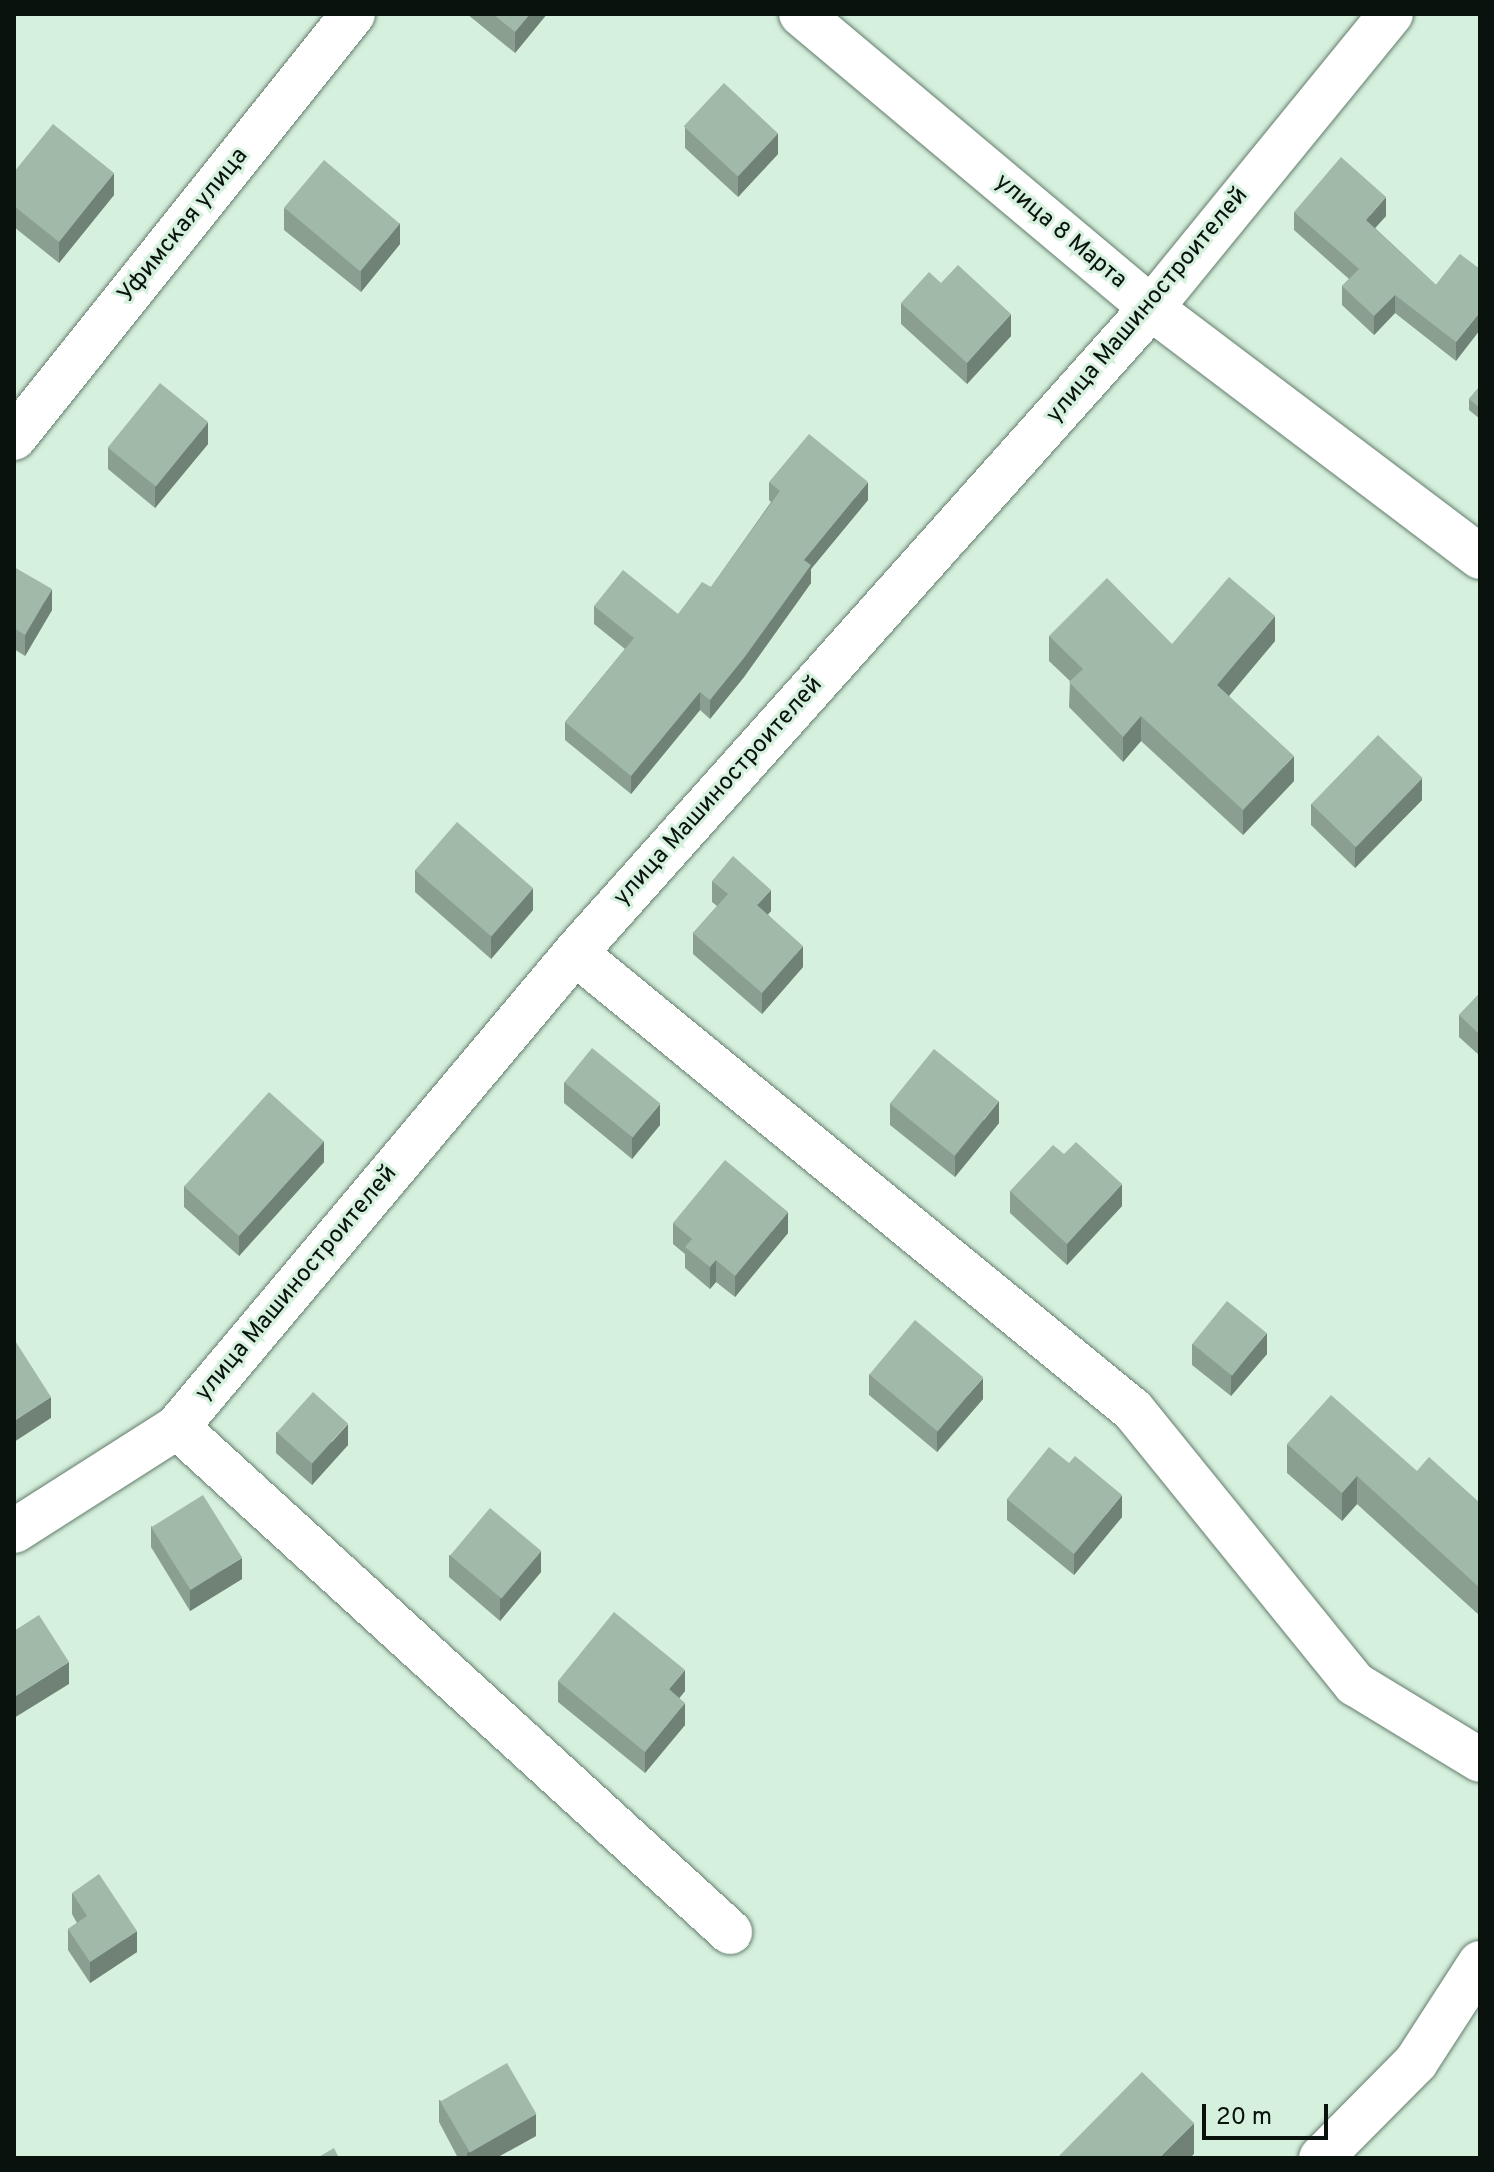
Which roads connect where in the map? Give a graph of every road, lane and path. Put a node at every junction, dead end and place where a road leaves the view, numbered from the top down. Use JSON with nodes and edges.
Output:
{"nodes":[{"id":1,"x":353,"y":14,"type":"edge"},
{"id":2,"x":801,"y":14,"type":"edge"},
{"id":3,"x":1391,"y":14,"type":"edge"},
{"id":4,"x":1151,"y":308,"type":"junction"},
{"id":5,"x":14,"y":438,"type":"edge"},
{"id":6,"x":1480,"y":557,"type":"edge"},
{"id":7,"x":575,"y":953,"type":"junction"},
{"id":8,"x":177,"y":1427,"type":"junction"},
{"id":9,"x":14,"y":1531,"type":"edge"},
{"id":10,"x":1480,"y":1760,"type":"edge"},
{"id":11,"x":730,"y":1932,"type":"dead end"},
{"id":12,"x":1480,"y":1963,"type":"edge"},
{"id":13,"x":1321,"y":2158,"type":"edge"}],
"edges":[{"from":1,"to":5,"type":"street","name":"Уфимская улица"},
{"from":2,"to":4,"type":"street","name":"улица 8 Марта"},
{"from":3,"to":4,"type":"street","name":"улица Машиностроителей"},
{"from":4,"to":6,"type":"street","name":"улица 8 Марта"},
{"from":4,"to":7,"type":"street","name":"улица Машиностроителей"},
{"from":7,"to":8,"type":"street","name":"улица Машиностроителей"},
{"from":7,"to":10,"type":"street"},
{"from":8,"to":9,"type":"street","name":"улица Машиностроителей"},
{"from":8,"to":11,"type":"street"},
{"from":12,"to":13,"type":"street"}]}
